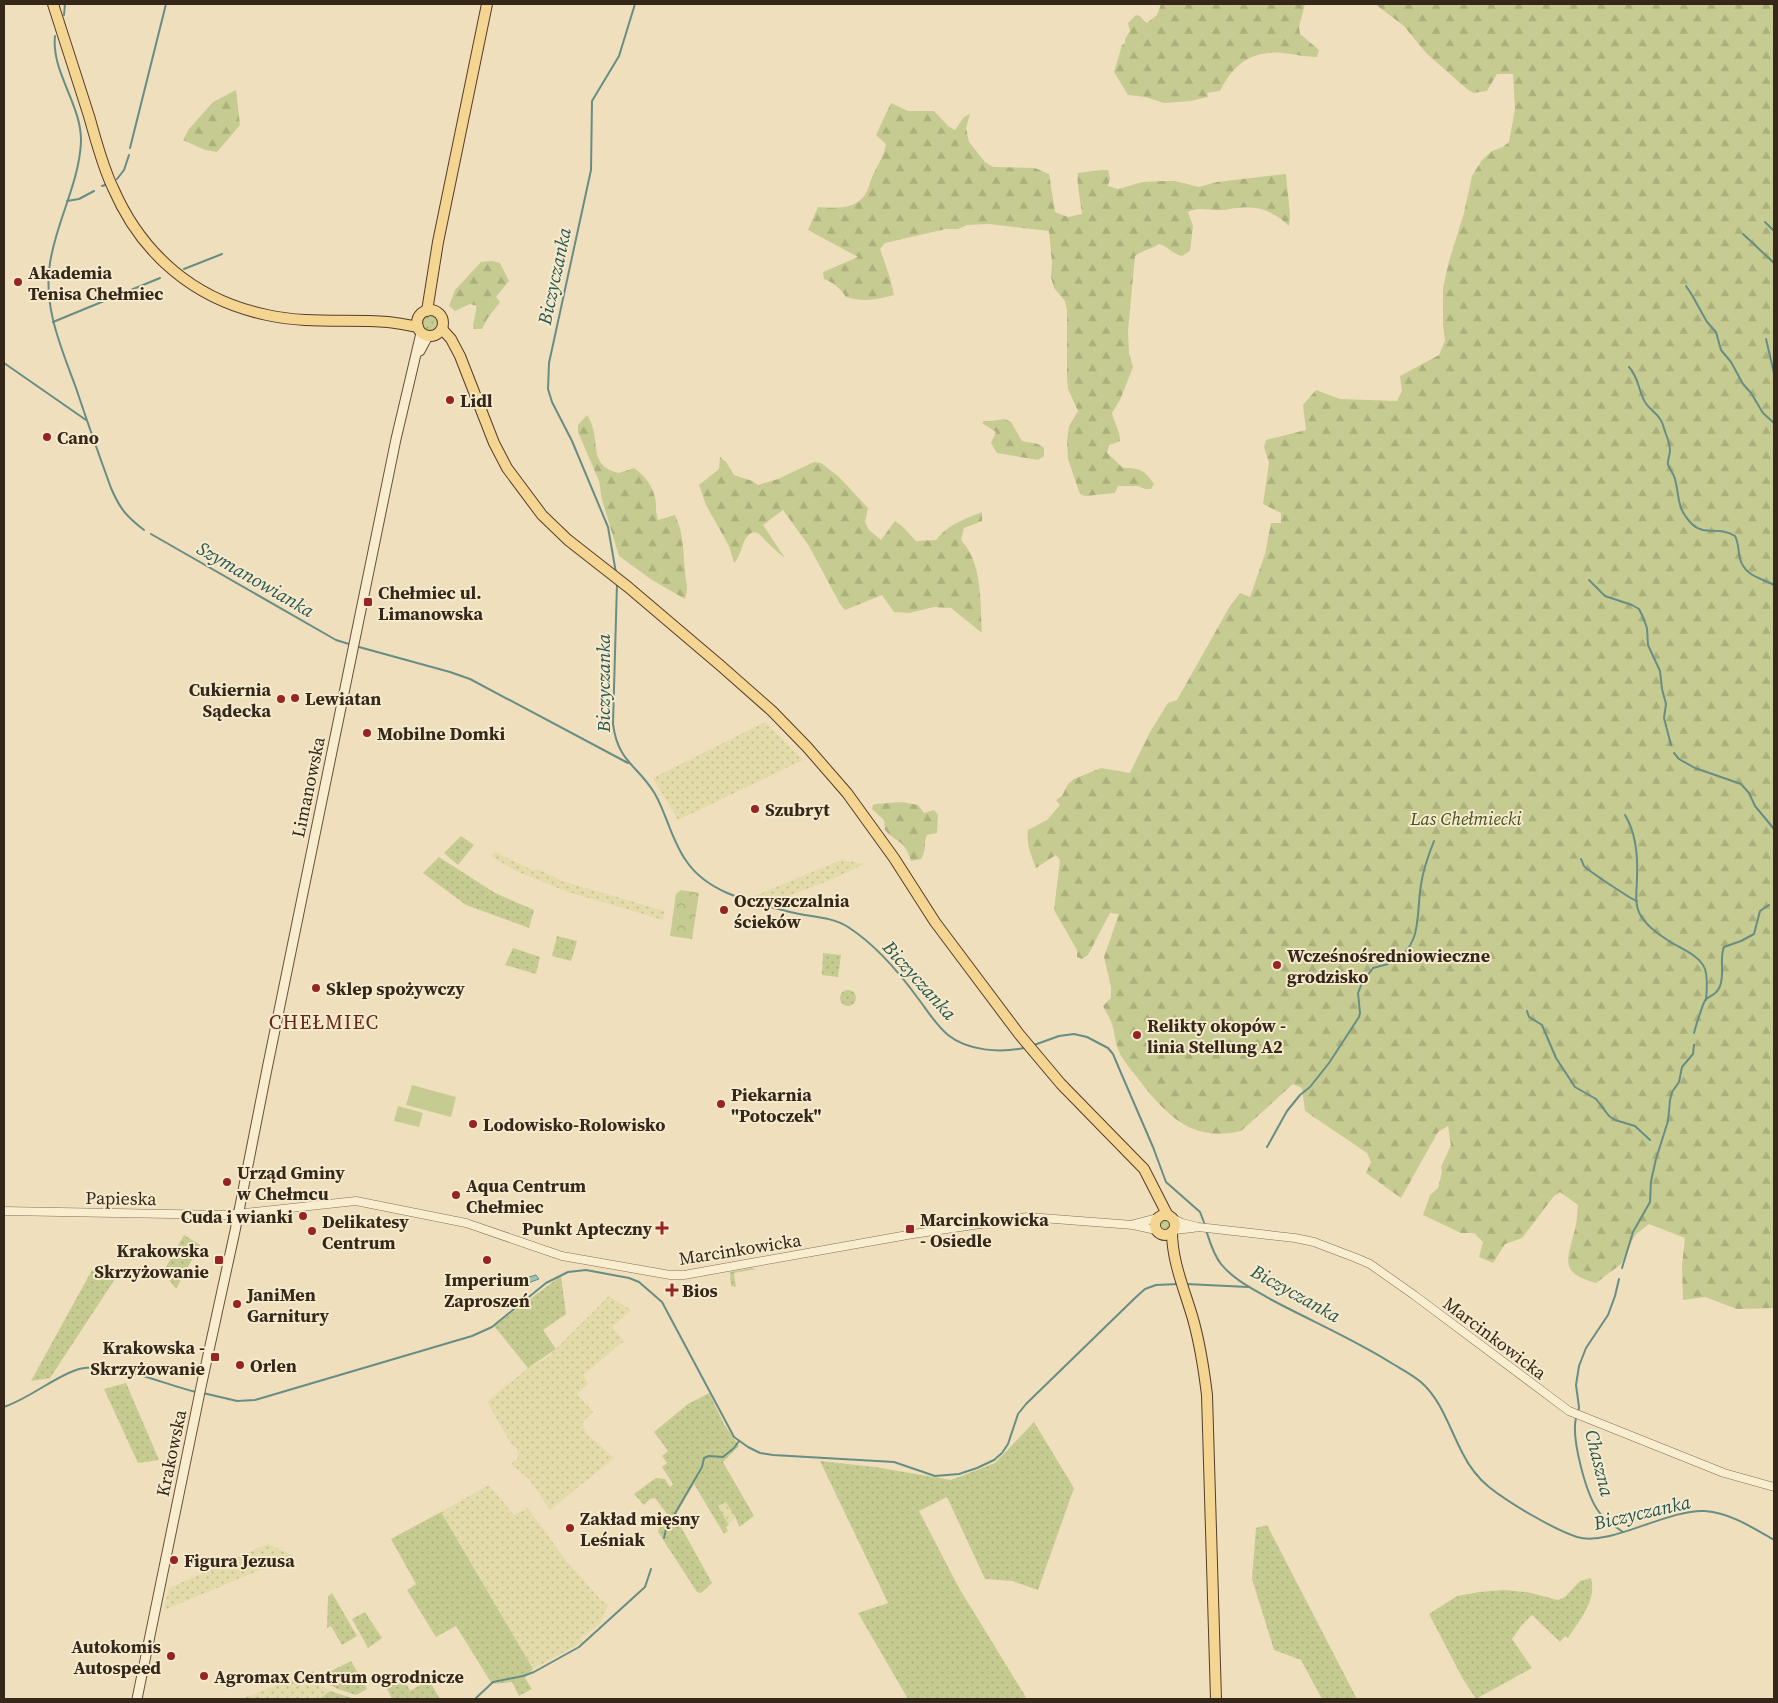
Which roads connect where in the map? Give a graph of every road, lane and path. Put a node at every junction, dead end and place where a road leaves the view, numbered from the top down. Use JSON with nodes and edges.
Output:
{"nodes":[{"id":1,"x":53,"y":4,"type":"edge"},
{"id":2,"x":487,"y":4,"type":"edge"},
{"id":3,"x":431,"y":311,"type":"junction"},
{"id":4,"x":427,"y":330,"type":"junction"},
{"id":5,"x":4,"y":1211,"type":"edge"},
{"id":6,"x":239,"y":1214,"type":"junction"},
{"id":7,"x":1164,"y":1217,"type":"junction"},
{"id":8,"x":1133,"y":1225,"type":"junction"},
{"id":9,"x":1198,"y":1227,"type":"junction"},
{"id":10,"x":1166,"y":1232,"type":"junction"},
{"id":11,"x":1774,"y":1487,"type":"edge"},
{"id":12,"x":137,"y":1699,"type":"edge"},
{"id":13,"x":1216,"y":1699,"type":"edge"}],
"edges":[{"from":1,"to":4,"type":"main road"},
{"from":2,"to":3,"type":"main road"},
{"from":3,"to":4,"type":"main road"},
{"from":3,"to":4,"type":"main road"},
{"from":4,"to":6,"type":"main road","name":"Limanowska"},
{"from":4,"to":7,"type":"main road"},
{"from":5,"to":6,"type":"street","name":"Papieska"},
{"from":6,"to":8,"type":"street","name":"Marcinkowicka"},
{"from":6,"to":12,"type":"main road","name":"Krakowska"},
{"from":7,"to":8,"type":"street","name":"Marcinkowicka"},
{"from":7,"to":9,"type":"street","name":"Marcinkowicka"},
{"from":7,"to":10,"type":"main road"},
{"from":7,"to":10,"type":"main road"},
{"from":8,"to":10,"type":"street","name":"Marcinkowicka"},
{"from":9,"to":10,"type":"street","name":"Marcinkowicka"},
{"from":9,"to":11,"type":"street","name":"Marcinkowicka"},
{"from":10,"to":13,"type":"main road"}]}
